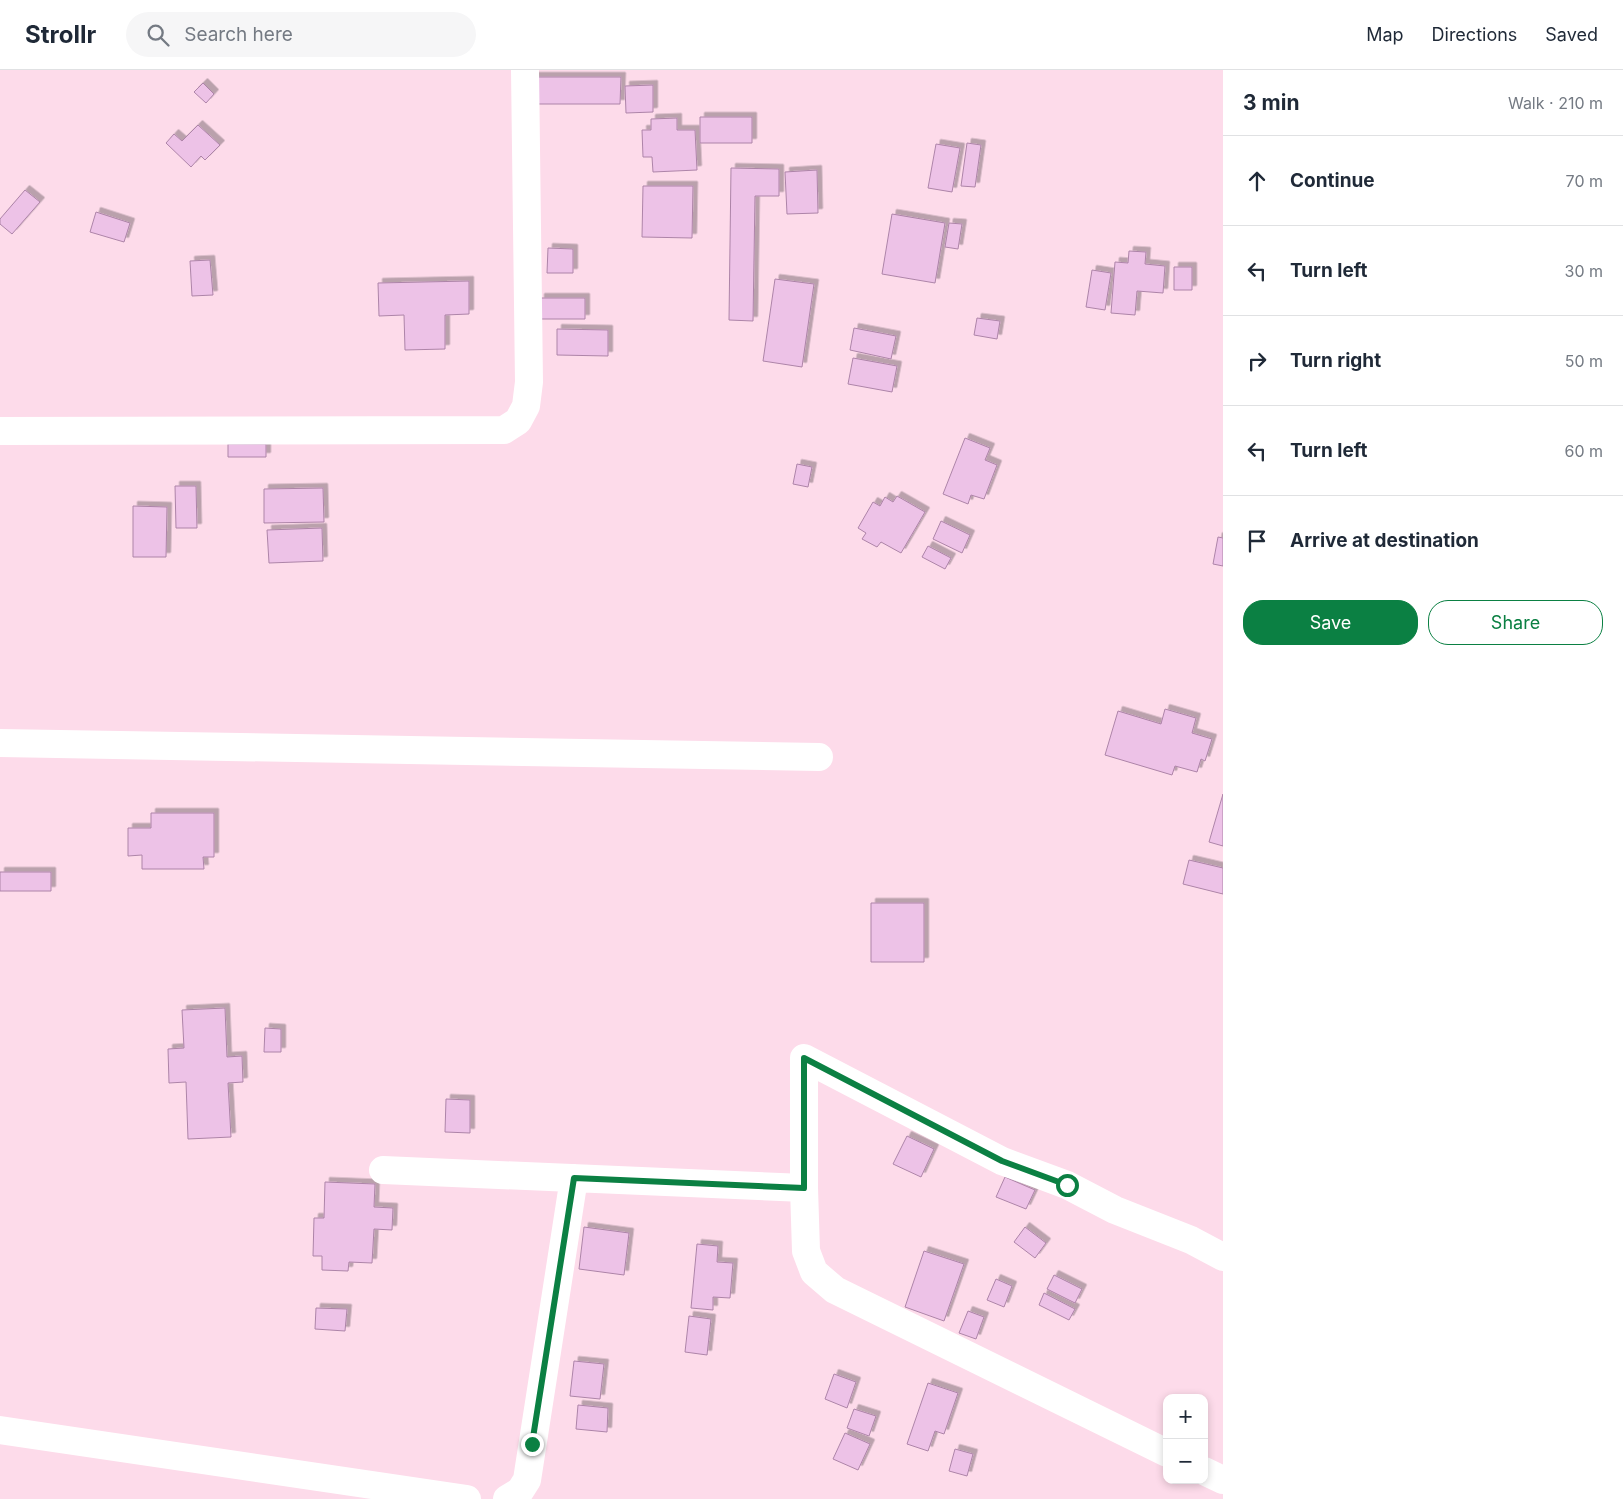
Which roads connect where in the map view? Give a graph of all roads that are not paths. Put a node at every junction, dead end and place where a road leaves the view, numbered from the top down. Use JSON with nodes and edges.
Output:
{"nodes":[{"id":1,"x":525,"y":70,"type":"edge"},
{"id":2,"x":0,"y":431,"type":"edge"},
{"id":3,"x":0,"y":743,"type":"edge"},
{"id":4,"x":819,"y":757,"type":"dead end"},
{"id":5,"x":383,"y":1170,"type":"dead end"},
{"id":6,"x":574,"y":1178,"type":"junction"},
{"id":7,"x":804,"y":1188,"type":"junction"},
{"id":8,"x":1223,"y":1257,"type":"edge"},
{"id":9,"x":0,"y":1430,"type":"edge"},
{"id":10,"x":1163,"y":1451,"type":"edge"},
{"id":11,"x":1208,"y":1473,"type":"edge"},
{"id":12,"x":1223,"y":1480,"type":"edge"},
{"id":13,"x":467,"y":1499,"type":"edge"},
{"id":14,"x":507,"y":1499,"type":"edge"}],
"edges":[{"from":1,"to":2,"type":"street"},
{"from":3,"to":4,"type":"street"},
{"from":5,"to":6,"type":"street"},
{"from":6,"to":7,"type":"street"},
{"from":6,"to":14,"type":"street"},
{"from":7,"to":8,"type":"street"},
{"from":7,"to":10,"type":"street"},
{"from":9,"to":13,"type":"street"},
{"from":11,"to":12,"type":"street"}]}
